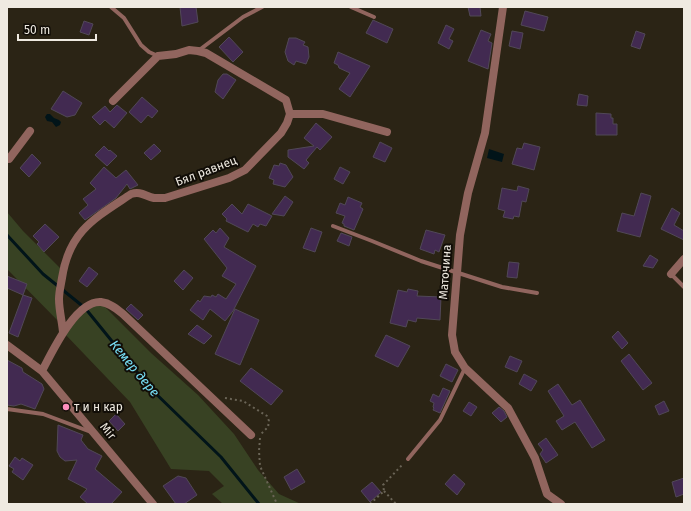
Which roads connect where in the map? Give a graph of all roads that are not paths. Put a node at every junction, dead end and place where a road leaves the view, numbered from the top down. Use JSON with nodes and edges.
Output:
{"nodes":[{"id":1,"x":111,"y":7,"type":"edge"},
{"id":2,"x":262,"y":7,"type":"edge"},
{"id":3,"x":351,"y":7,"type":"edge"},
{"id":4,"x":503,"y":7,"type":"edge"},
{"id":5,"x":374,"y":17,"type":"dead end"},
{"id":6,"x":198,"y":50,"type":"junction"},
{"id":7,"x":158,"y":56,"type":"junction"},
{"id":8,"x":113,"y":102,"type":"dead end"},
{"id":9,"x":290,"y":114,"type":"junction"},
{"id":10,"x":30,"y":131,"type":"dead end"},
{"id":11,"x":387,"y":132,"type":"dead end"},
{"id":12,"x":12,"y":158,"type":"edge"},
{"id":13,"x":333,"y":226,"type":"dead end"},
{"id":14,"x":684,"y":259,"type":"edge"},
{"id":15,"x":456,"y":272,"type":"junction"},
{"id":16,"x":671,"y":274,"type":"joint"},
{"id":17,"x":684,"y":287,"type":"edge"},
{"id":18,"x":536,"y":293,"type":"dead end"},
{"id":19,"x":63,"y":332,"type":"junction"},
{"id":20,"x":7,"y":345,"type":"edge"},
{"id":21,"x":465,"y":368,"type":"junction"},
{"id":22,"x":42,"y":371,"type":"junction"},
{"id":23,"x":7,"y":409,"type":"edge"},
{"id":24,"x":94,"y":433,"type":"junction"},
{"id":25,"x":251,"y":434,"type":"road end"},
{"id":26,"x":408,"y":459,"type":"road end"},
{"id":27,"x":153,"y":504,"type":"edge"},
{"id":28,"x":562,"y":504,"type":"edge"}],
"edges":[{"from":1,"to":7,"type":"lane"},
{"from":2,"to":6,"type":"lane"},
{"from":3,"to":5,"type":"lane"},
{"from":4,"to":15,"type":"street","name":"Маточина"},
{"from":6,"to":7,"type":"street"},
{"from":6,"to":9,"type":"street"},
{"from":7,"to":8,"type":"street"},
{"from":9,"to":11,"type":"street"},
{"from":9,"to":19,"type":"street","name":"Бял равнец"},
{"from":10,"to":12,"type":"street"},
{"from":13,"to":15,"type":"lane"},
{"from":14,"to":16,"type":"street"},
{"from":15,"to":18,"type":"lane"},
{"from":15,"to":21,"type":"street","name":"Маточина"},
{"from":16,"to":17,"type":"lane"},
{"from":19,"to":22,"type":"street"},
{"from":19,"to":25,"type":"street"},
{"from":20,"to":22,"type":"street","name":"Mir"},
{"from":21,"to":26,"type":"lane"},
{"from":21,"to":28,"type":"street","name":"Маточина"},
{"from":22,"to":24,"type":"street","name":"Mir"},
{"from":23,"to":24,"type":"lane"},
{"from":24,"to":27,"type":"street","name":"Mir"}]}
